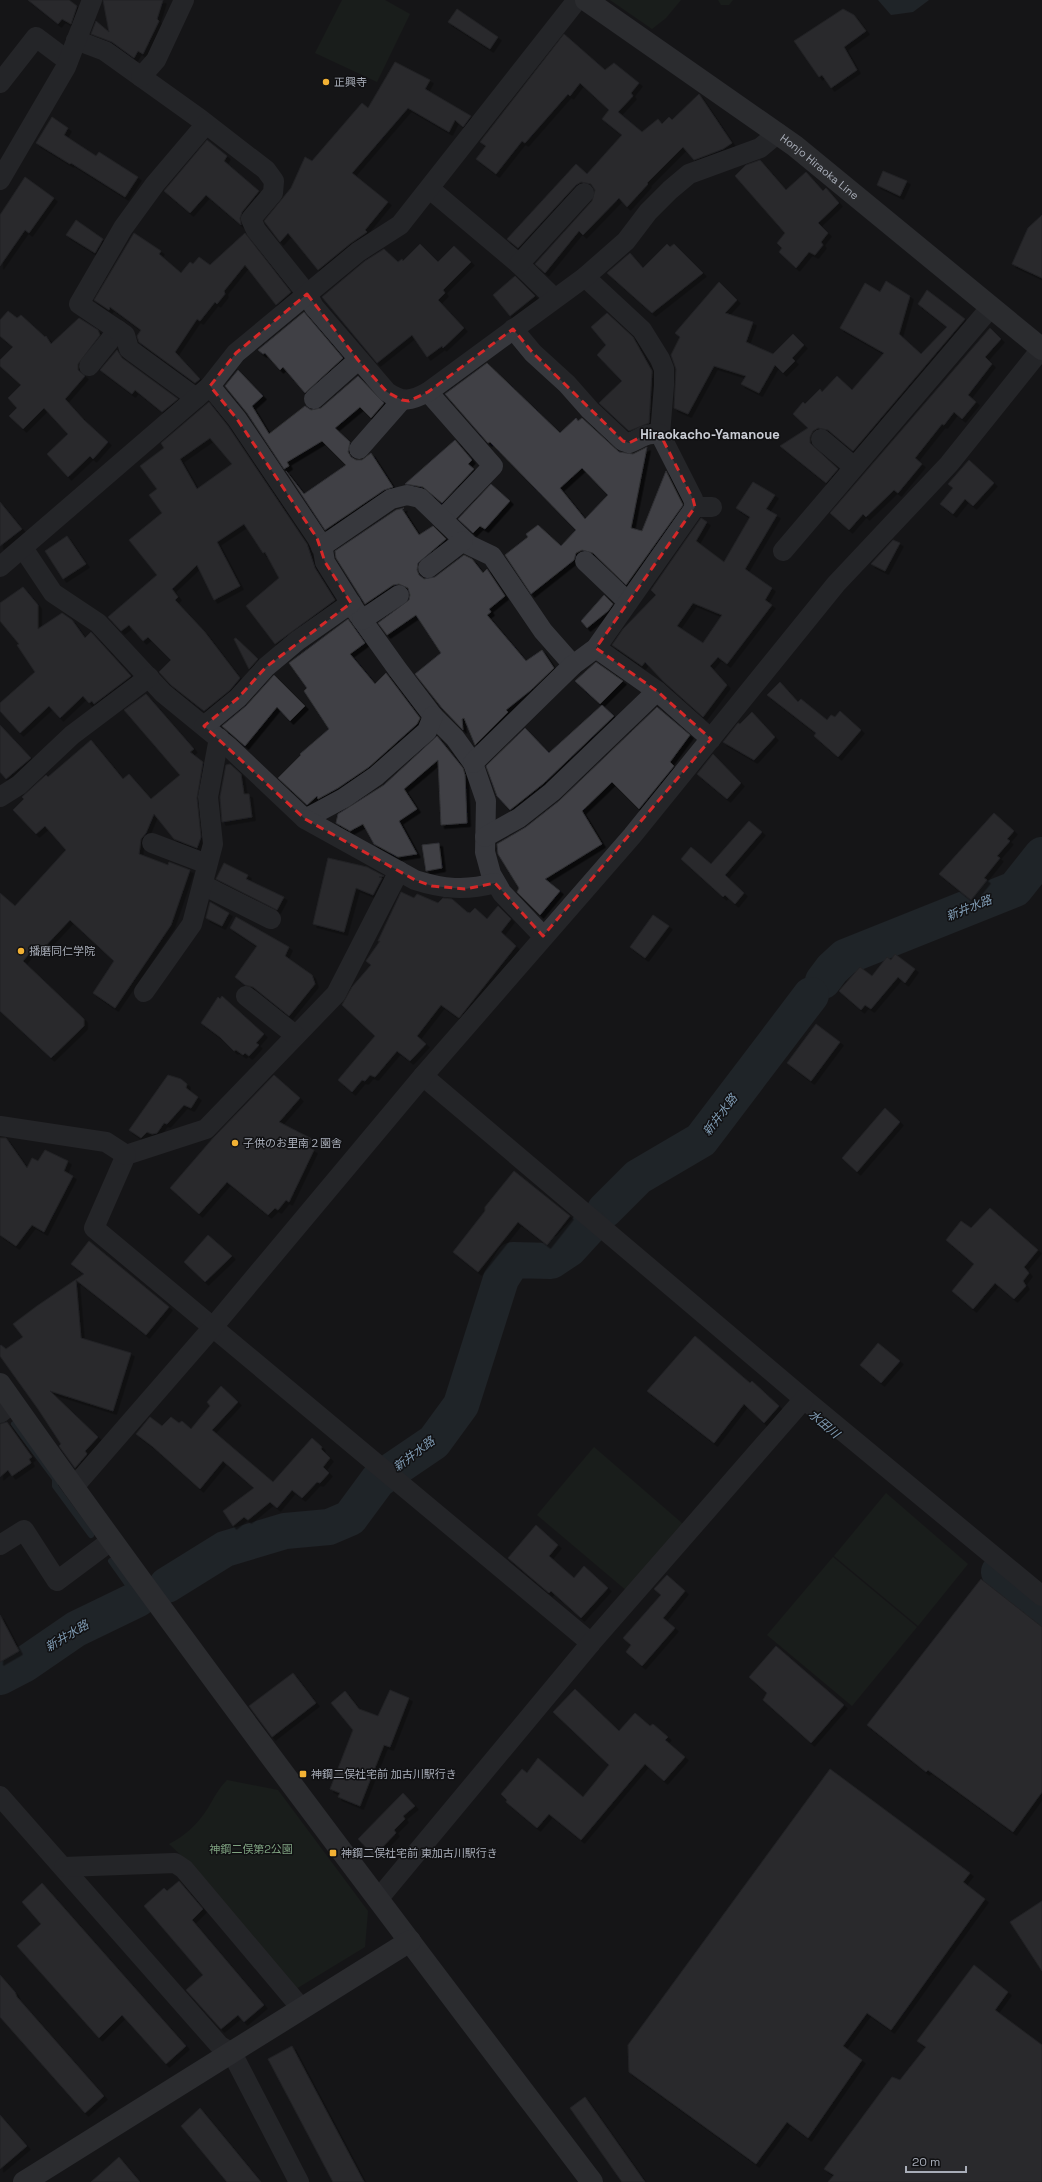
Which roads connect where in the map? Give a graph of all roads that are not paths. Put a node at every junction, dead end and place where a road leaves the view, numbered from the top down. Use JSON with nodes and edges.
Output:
{"nodes":[{"id":1,"x":92,"y":0,"type":"edge"},
{"id":2,"x":184,"y":0,"type":"edge"},
{"id":3,"x":576,"y":0,"type":"edge"},
{"id":4,"x":586,"y":0,"type":"edge"},
{"id":5,"x":76,"y":40,"type":"junction"},
{"id":6,"x":68,"y":61,"type":"junction"},
{"id":7,"x":141,"y":77,"type":"junction"},
{"id":8,"x":0,"y":83,"type":"edge"},
{"id":9,"x":206,"y":124,"type":"junction"},
{"id":10,"x":778,"y":133,"type":"junction"},
{"id":11,"x":0,"y":180,"type":"edge"},
{"id":12,"x":430,"y":189,"type":"junction"},
{"id":13,"x":584,"y":192,"type":"dead end"},
{"id":14,"x":519,"y":264,"type":"junction"},
{"id":15,"x":585,"y":277,"type":"junction"},
{"id":16,"x":307,"y":294,"type":"junction"},
{"id":17,"x":554,"y":298,"type":"junction"},
{"id":18,"x":990,"y":307,"type":"junction"},
{"id":19,"x":513,"y":329,"type":"junction"},
{"id":20,"x":118,"y":330,"type":"junction"},
{"id":21,"x":1042,"y":348,"type":"edge"},
{"id":22,"x":358,"y":360,"type":"junction"},
{"id":23,"x":89,"y":366,"type":"dead end"},
{"id":24,"x":203,"y":392,"type":"junction"},
{"id":25,"x":428,"y":392,"type":"junction"},
{"id":26,"x":314,"y":399,"type":"dead end"},
{"id":27,"x":402,"y":400,"type":"junction"},
{"id":28,"x":660,"y":434,"type":"junction"},
{"id":29,"x":821,"y":439,"type":"dead end"},
{"id":30,"x":359,"y":449,"type":"dead end"},
{"id":31,"x":854,"y":467,"type":"junction"},
{"id":32,"x":442,"y":519,"type":"junction"},
{"id":33,"x":463,"y":541,"type":"junction"},
{"id":34,"x":322,"y":547,"type":"junction"},
{"id":35,"x":23,"y":548,"type":"junction"},
{"id":36,"x":783,"y":551,"type":"dead end"},
{"id":37,"x":585,"y":561,"type":"dead end"},
{"id":38,"x":0,"y":568,"type":"edge"},
{"id":39,"x":428,"y":568,"type":"dead end"},
{"id":40,"x":399,"y":595,"type":"dead end"},
{"id":41,"x":628,"y":602,"type":"junction"},
{"id":42,"x":351,"y":603,"type":"junction"},
{"id":43,"x":362,"y":620,"type":"junction"},
{"id":44,"x":596,"y":648,"type":"junction"},
{"id":45,"x":573,"y":665,"type":"junction"},
{"id":46,"x":149,"y":677,"type":"junction"},
{"id":47,"x":657,"y":691,"type":"junction"},
{"id":48,"x":433,"y":716,"type":"junction"},
{"id":49,"x":211,"y":732,"type":"junction"},
{"id":50,"x":711,"y":739,"type":"junction"},
{"id":51,"x":473,"y":764,"type":"junction"},
{"id":52,"x":0,"y":797,"type":"edge"},
{"id":53,"x":305,"y":819,"type":"junction"},
{"id":54,"x":485,"y":837,"type":"junction"},
{"id":55,"x":152,"y":843,"type":"dead end"},
{"id":56,"x":207,"y":864,"type":"junction"},
{"id":57,"x":399,"y":871,"type":"junction"},
{"id":58,"x":495,"y":883,"type":"junction"},
{"id":59,"x":203,"y":885,"type":"junction"},
{"id":60,"x":271,"y":919,"type":"dead end"},
{"id":61,"x":543,"y":936,"type":"junction"},
{"id":62,"x":144,"y":992,"type":"dead end"},
{"id":63,"x":246,"y":996,"type":"dead end"},
{"id":64,"x":295,"y":1035,"type":"junction"},
{"id":65,"x":423,"y":1076,"type":"junction"},
{"id":66,"x":0,"y":1126,"type":"edge"},
{"id":67,"x":126,"y":1155,"type":"junction"},
{"id":68,"x":213,"y":1327,"type":"junction"},
{"id":69,"x":0,"y":1384,"type":"edge"},
{"id":70,"x":804,"y":1398,"type":"junction"},
{"id":71,"x":7,"y":1408,"type":"edge"},
{"id":72,"x":74,"y":1488,"type":"junction"},
{"id":73,"x":112,"y":1540,"type":"junction"},
{"id":74,"x":0,"y":1545,"type":"edge"},
{"id":75,"x":1042,"y":1596,"type":"edge"},
{"id":76,"x":591,"y":1643,"type":"junction"},
{"id":77,"x":0,"y":1796,"type":"edge"},
{"id":78,"x":64,"y":1867,"type":"junction"},
{"id":79,"x":379,"y":1898,"type":"junction"},
{"id":80,"x":410,"y":1941,"type":"junction"},
{"id":81,"x":302,"y":2009,"type":"junction"},
{"id":82,"x":232,"y":2053,"type":"junction"},
{"id":83,"x":24,"y":2182,"type":"edge"},
{"id":84,"x":300,"y":2182,"type":"edge"},
{"id":85,"x":592,"y":2182,"type":"edge"}],
"edges":[{"from":1,"to":5,"type":"street"},
{"from":2,"to":7,"type":"street"},
{"from":3,"to":12,"type":"street"},
{"from":4,"to":10,"type":"street","name":"Honjo Hiraoka Line"},
{"from":5,"to":6,"type":"street"},
{"from":5,"to":7,"type":"street"},
{"from":6,"to":8,"type":"street"},
{"from":6,"to":11,"type":"street"},
{"from":7,"to":9,"type":"street"},
{"from":9,"to":16,"type":"street"},
{"from":9,"to":20,"type":"street"},
{"from":10,"to":15,"type":"street"},
{"from":10,"to":18,"type":"street","name":"Honjo Hiraoka Line"},
{"from":12,"to":14,"type":"street"},
{"from":12,"to":16,"type":"street"},
{"from":13,"to":14,"type":"street"},
{"from":14,"to":17,"type":"street"},
{"from":15,"to":17,"type":"street"},
{"from":15,"to":28,"type":"street"},
{"from":16,"to":22,"type":"street"},
{"from":16,"to":24,"type":"street"},
{"from":17,"to":19,"type":"street"},
{"from":18,"to":21,"type":"street","name":"Honjo Hiraoka Line"},
{"from":18,"to":31,"type":"street"},
{"from":19,"to":25,"type":"street"},
{"from":19,"to":28,"type":"street"},
{"from":20,"to":23,"type":"street"},
{"from":20,"to":24,"type":"street"},
{"from":21,"to":50,"type":"street"},
{"from":22,"to":26,"type":"street"},
{"from":22,"to":27,"type":"street"},
{"from":24,"to":34,"type":"street"},
{"from":24,"to":35,"type":"street"},
{"from":25,"to":27,"type":"street"},
{"from":25,"to":32,"type":"street"},
{"from":27,"to":30,"type":"street"},
{"from":28,"to":41,"type":"street"},
{"from":29,"to":31,"type":"street"},
{"from":31,"to":36,"type":"street"},
{"from":32,"to":33,"type":"street"},
{"from":32,"to":34,"type":"street"},
{"from":33,"to":39,"type":"street"},
{"from":33,"to":45,"type":"street"},
{"from":34,"to":42,"type":"street"},
{"from":35,"to":38,"type":"street"},
{"from":35,"to":46,"type":"street"},
{"from":37,"to":41,"type":"street"},
{"from":40,"to":43,"type":"street"},
{"from":41,"to":44,"type":"street"},
{"from":42,"to":43,"type":"street"},
{"from":42,"to":49,"type":"street"},
{"from":43,"to":48,"type":"street"},
{"from":44,"to":45,"type":"street"},
{"from":44,"to":47,"type":"street"},
{"from":45,"to":51,"type":"street"},
{"from":46,"to":49,"type":"street"},
{"from":46,"to":52,"type":"street"},
{"from":47,"to":50,"type":"street"},
{"from":47,"to":54,"type":"street"},
{"from":48,"to":51,"type":"street"},
{"from":48,"to":53,"type":"street"},
{"from":49,"to":53,"type":"street"},
{"from":49,"to":56,"type":"street"},
{"from":50,"to":61,"type":"street"},
{"from":51,"to":54,"type":"street"},
{"from":53,"to":57,"type":"street"},
{"from":54,"to":58,"type":"street"},
{"from":55,"to":56,"type":"street"},
{"from":56,"to":59,"type":"street"},
{"from":57,"to":58,"type":"street"},
{"from":57,"to":64,"type":"street"},
{"from":58,"to":61,"type":"street"},
{"from":59,"to":60,"type":"street"},
{"from":59,"to":62,"type":"street"},
{"from":61,"to":65,"type":"street"},
{"from":63,"to":64,"type":"street"},
{"from":64,"to":67,"type":"street"},
{"from":65,"to":68,"type":"street"},
{"from":65,"to":70,"type":"street"},
{"from":66,"to":67,"type":"street"},
{"from":67,"to":68,"type":"street"},
{"from":68,"to":72,"type":"street"},
{"from":68,"to":76,"type":"street"},
{"from":69,"to":71,"type":"street"},
{"from":70,"to":75,"type":"street"},
{"from":70,"to":76,"type":"street"},
{"from":71,"to":72,"type":"street"},
{"from":72,"to":73,"type":"street"},
{"from":73,"to":74,"type":"street"},
{"from":73,"to":79,"type":"street"},
{"from":76,"to":79,"type":"street"},
{"from":77,"to":78,"type":"street"},
{"from":78,"to":81,"type":"street"},
{"from":78,"to":82,"type":"street"},
{"from":79,"to":80,"type":"street"},
{"from":80,"to":81,"type":"street"},
{"from":80,"to":85,"type":"street"},
{"from":81,"to":82,"type":"street"},
{"from":82,"to":83,"type":"street"},
{"from":82,"to":84,"type":"street"}]}
